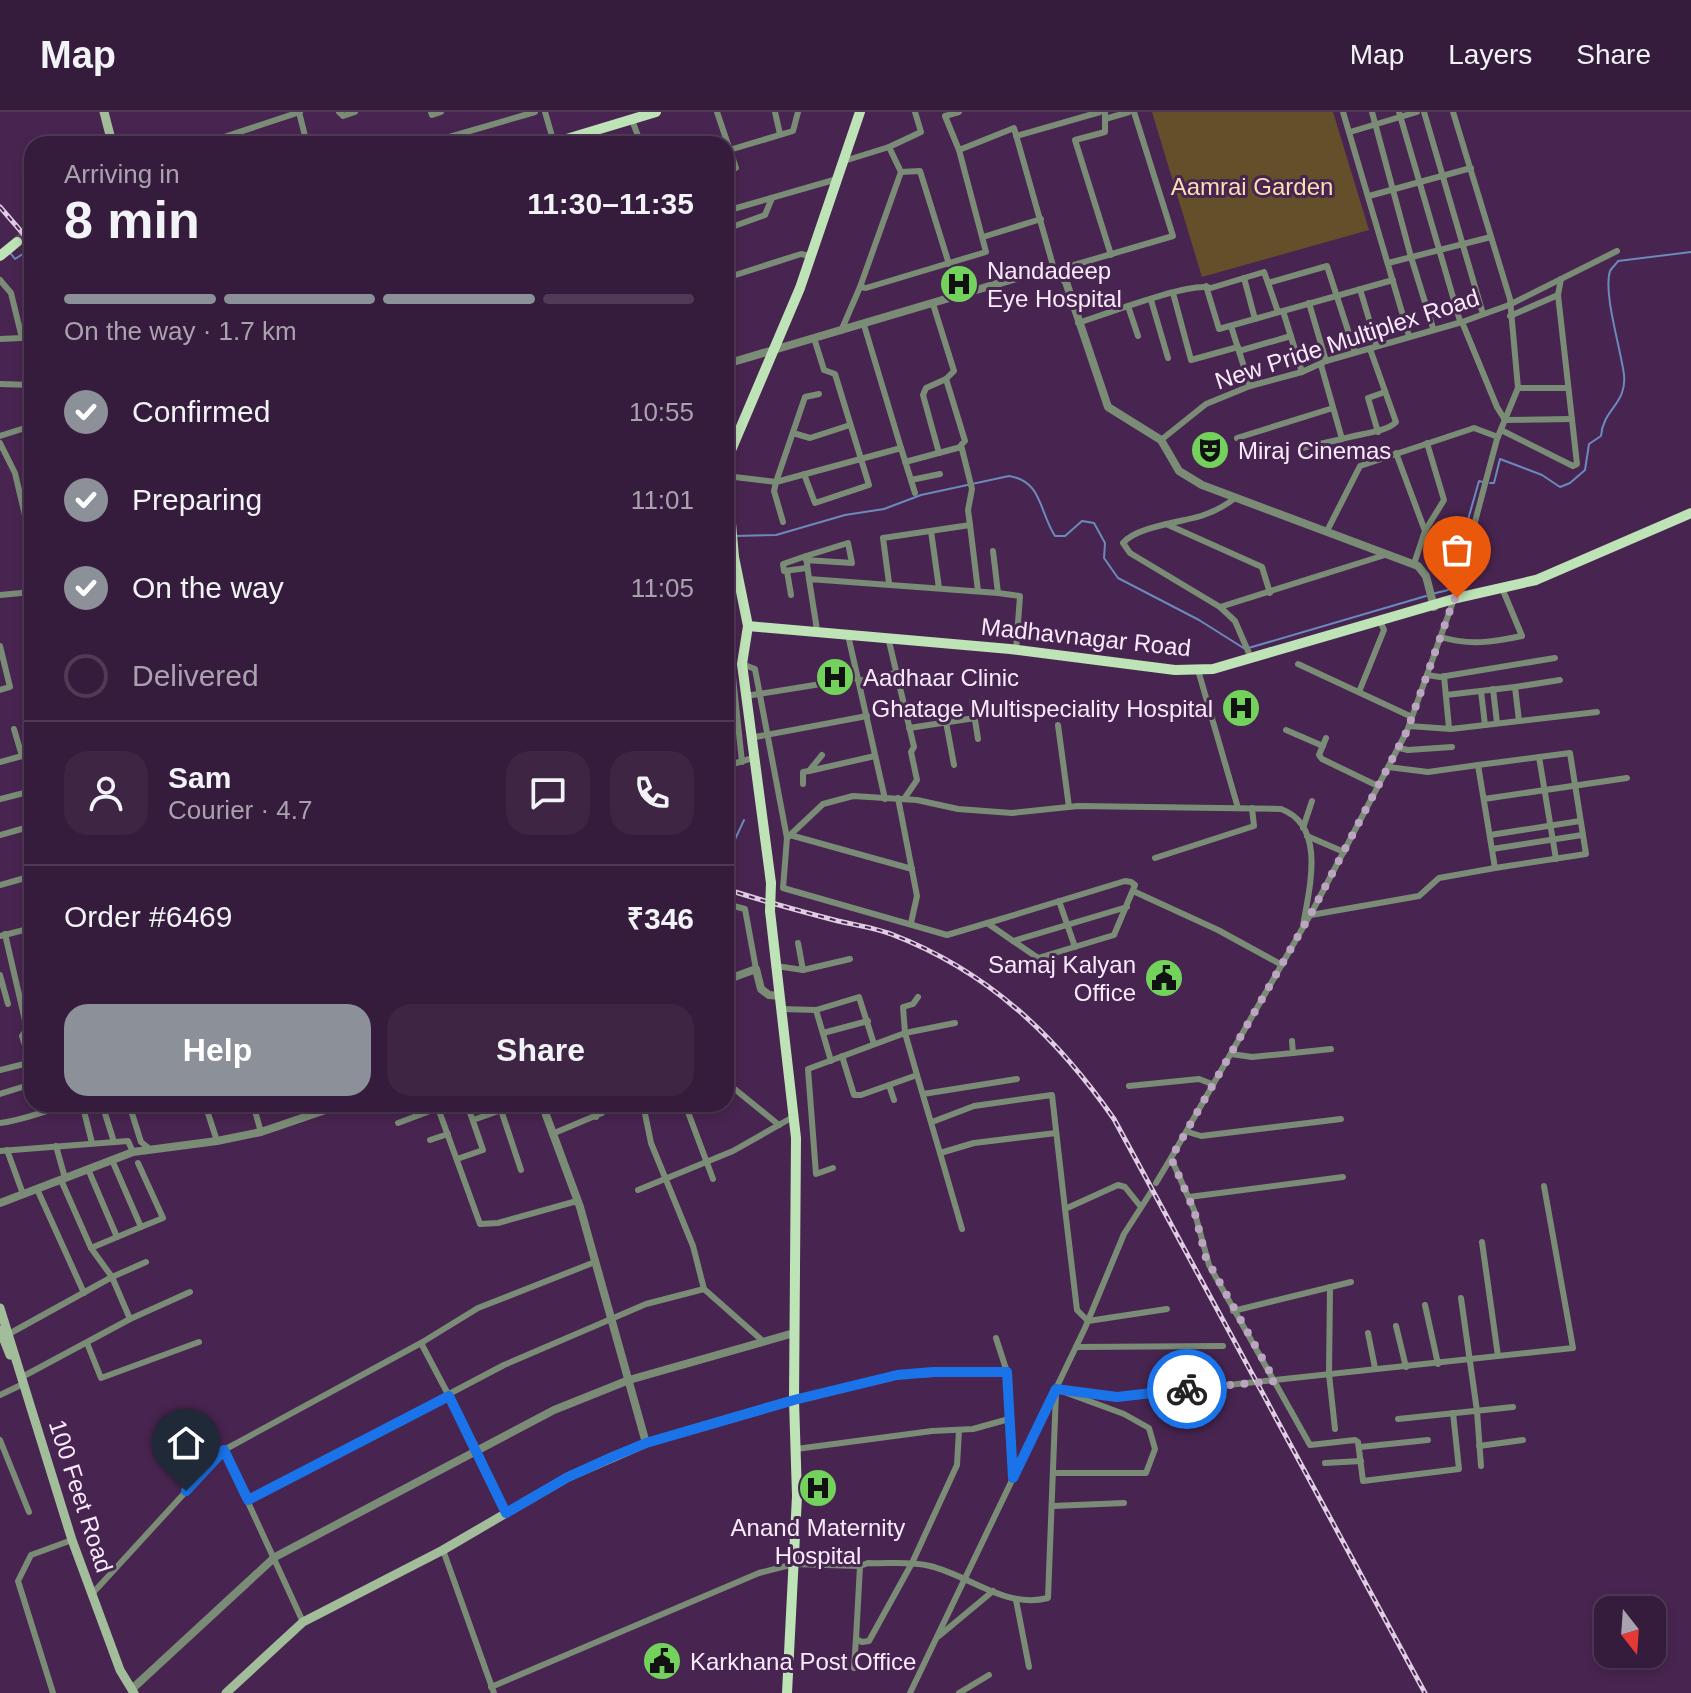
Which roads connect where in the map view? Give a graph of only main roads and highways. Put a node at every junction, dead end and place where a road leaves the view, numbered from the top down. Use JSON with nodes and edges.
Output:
{"nodes":[{"id":1,"x":104,"y":112,"type":"edge"},
{"id":2,"x":656,"y":112,"type":"edge"},
{"id":3,"x":860,"y":112,"type":"edge"},
{"id":4,"x":110,"y":136,"type":"edge"},
{"id":5,"x":579,"y":136,"type":"edge"},
{"id":6,"x":17,"y":242,"type":"tunnel mouth"},
{"id":7,"x":0,"y":256,"type":"edge"},
{"id":8,"x":734,"y":446,"type":"edge"},
{"id":9,"x":1691,"y":513,"type":"edge"},
{"id":10,"x":734,"y":572,"type":"edge"},
{"id":11,"x":748,"y":626,"type":"junction"},
{"id":12,"x":736,"y":674,"type":"edge"},
{"id":13,"x":0,"y":1308,"type":"edge"},
{"id":14,"x":3,"y":1335,"type":"edge"},
{"id":15,"x":794,"y":1400,"type":"junction"},
{"id":16,"x":131,"y":1692,"type":"edge"},
{"id":17,"x":226,"y":1693,"type":"edge"},
{"id":18,"x":787,"y":1693,"type":"edge"}],
"edges":[{"from":1,"to":4,"type":"main road"},
{"from":2,"to":5,"type":"main road"},
{"from":3,"to":8,"type":"main road"},
{"from":6,"to":7,"type":"main road"},
{"from":9,"to":11,"type":"main road","name":"Madhavnagar Road"},
{"from":10,"to":11,"type":"main road"},
{"from":11,"to":12,"type":"main road"},
{"from":12,"to":15,"type":"main road","bridge":true},
{"from":13,"to":14,"type":"main road"},
{"from":14,"to":16,"type":"main road","name":"100 Feet Road"},
{"from":15,"to":17,"type":"main road"},
{"from":15,"to":18,"type":"main road"}]}
